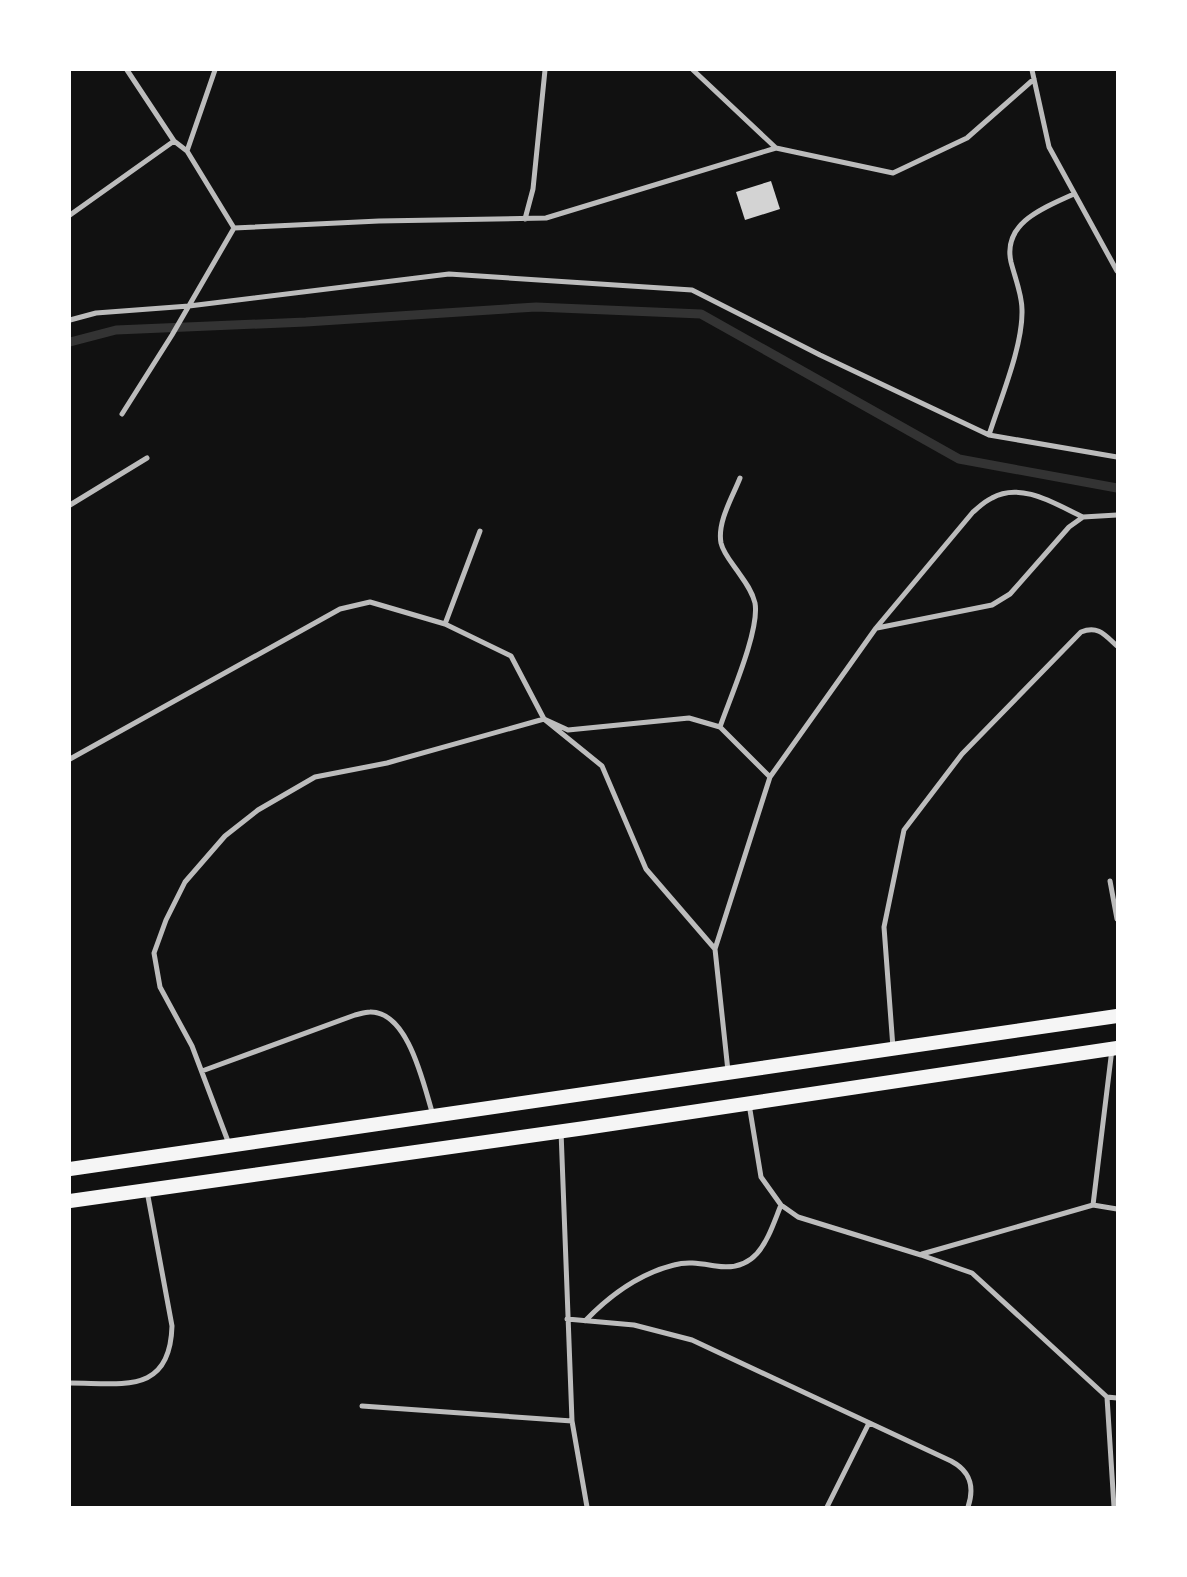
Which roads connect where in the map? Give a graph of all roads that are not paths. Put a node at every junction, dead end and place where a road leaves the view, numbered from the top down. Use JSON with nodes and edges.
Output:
{"nodes":[{"id":1,"x":127,"y":70,"type":"edge"},
{"id":2,"x":215,"y":70,"type":"edge"},
{"id":3,"x":546,"y":70,"type":"edge"},
{"id":4,"x":693,"y":70,"type":"edge"},
{"id":5,"x":1032,"y":70,"type":"edge"},
{"id":6,"x":1034,"y":79,"type":"junction"},
{"id":7,"x":174,"y":141,"type":"junction"},
{"id":8,"x":776,"y":148,"type":"junction"},
{"id":9,"x":187,"y":151,"type":"junction"},
{"id":10,"x":1074,"y":194,"type":"junction"},
{"id":11,"x":70,"y":215,"type":"edge"},
{"id":12,"x":525,"y":219,"type":"junction"},
{"id":13,"x":234,"y":228,"type":"junction"},
{"id":14,"x":1117,"y":271,"type":"edge"},
{"id":15,"x":189,"y":306,"type":"junction"},
{"id":16,"x":70,"y":320,"type":"edge"},
{"id":17,"x":122,"y":414,"type":"dead end"},
{"id":18,"x":989,"y":435,"type":"junction"},
{"id":19,"x":1117,"y":457,"type":"edge"},
{"id":20,"x":147,"y":458,"type":"dead end"},
{"id":21,"x":740,"y":478,"type":"dead end"},
{"id":22,"x":70,"y":505,"type":"edge"},
{"id":23,"x":1117,"y":515,"type":"edge"},
{"id":24,"x":1084,"y":517,"type":"junction"},
{"id":25,"x":480,"y":532,"type":"dead end"},
{"id":26,"x":445,"y":624,"type":"junction"},
{"id":27,"x":876,"y":628,"type":"junction"},
{"id":28,"x":1117,"y":646,"type":"edge"},
{"id":29,"x":544,"y":720,"type":"junction"},
{"id":30,"x":720,"y":727,"type":"junction"},
{"id":31,"x":70,"y":759,"type":"edge"},
{"id":32,"x":770,"y":777,"type":"junction"},
{"id":33,"x":1110,"y":881,"type":"dead end"},
{"id":34,"x":1117,"y":919,"type":"edge"},
{"id":35,"x":715,"y":950,"type":"junction"},
{"id":36,"x":1117,"y":1016,"type":"edge"},
{"id":37,"x":1114,"y":1048,"type":"edge"},
{"id":38,"x":893,"y":1050,"type":"junction"},
{"id":39,"x":202,"y":1070,"type":"junction"},
{"id":40,"x":728,"y":1074,"type":"junction"},
{"id":41,"x":749,"y":1103,"type":"junction"},
{"id":42,"x":434,"y":1117,"type":"junction"},
{"id":43,"x":561,"y":1131,"type":"junction"},
{"id":44,"x":230,"y":1146,"type":"junction"},
{"id":45,"x":70,"y":1169,"type":"edge"},
{"id":46,"x":147,"y":1190,"type":"junction"},
{"id":47,"x":70,"y":1201,"type":"edge"},
{"id":48,"x":781,"y":1205,"type":"junction"},
{"id":49,"x":1093,"y":1205,"type":"junction"},
{"id":50,"x":1117,"y":1209,"type":"edge"},
{"id":51,"x":921,"y":1255,"type":"junction"},
{"id":52,"x":567,"y":1319,"type":"junction"},
{"id":53,"x":584,"y":1321,"type":"junction"},
{"id":54,"x":70,"y":1383,"type":"edge"},
{"id":55,"x":1107,"y":1397,"type":"junction"},
{"id":56,"x":1117,"y":1398,"type":"edge"},
{"id":57,"x":362,"y":1406,"type":"dead end"},
{"id":58,"x":572,"y":1421,"type":"junction"},
{"id":59,"x":869,"y":1423,"type":"junction"},
{"id":60,"x":587,"y":1507,"type":"edge"},
{"id":61,"x":827,"y":1507,"type":"edge"},
{"id":62,"x":968,"y":1507,"type":"edge"},
{"id":63,"x":1114,"y":1507,"type":"edge"}],
"edges":[{"from":1,"to":7,"type":"street"},
{"from":2,"to":9,"type":"street"},
{"from":3,"to":12,"type":"street"},
{"from":4,"to":8,"type":"street"},
{"from":5,"to":6,"type":"street"},
{"from":6,"to":8,"type":"street"},
{"from":6,"to":10,"type":"street"},
{"from":7,"to":9,"type":"street"},
{"from":7,"to":11,"type":"street"},
{"from":8,"to":12,"type":"street"},
{"from":9,"to":13,"type":"street"},
{"from":10,"to":14,"type":"street"},
{"from":10,"to":18,"type":"street"},
{"from":12,"to":13,"type":"street"},
{"from":13,"to":15,"type":"street"},
{"from":15,"to":16,"type":"street"},
{"from":15,"to":17,"type":"street"},
{"from":15,"to":18,"type":"street"},
{"from":18,"to":19,"type":"street"},
{"from":20,"to":22,"type":"street"},
{"from":21,"to":30,"type":"street"},
{"from":23,"to":24,"type":"street"},
{"from":24,"to":27,"type":"street"},
{"from":24,"to":27,"type":"street"},
{"from":25,"to":26,"type":"street"},
{"from":26,"to":29,"type":"street"},
{"from":26,"to":31,"type":"street"},
{"from":27,"to":32,"type":"street"},
{"from":28,"to":38,"type":"street"},
{"from":29,"to":30,"type":"street"},
{"from":29,"to":35,"type":"street"},
{"from":29,"to":39,"type":"street"},
{"from":30,"to":32,"type":"street"},
{"from":32,"to":35,"type":"street"},
{"from":33,"to":34,"type":"street"},
{"from":35,"to":40,"type":"street"},
{"from":36,"to":38,"type":"highway"},
{"from":37,"to":41,"type":"highway"},
{"from":37,"to":49,"type":"street"},
{"from":38,"to":40,"type":"highway"},
{"from":39,"to":42,"type":"street"},
{"from":39,"to":44,"type":"street"},
{"from":40,"to":42,"type":"highway"},
{"from":41,"to":43,"type":"highway"},
{"from":41,"to":48,"type":"street"},
{"from":42,"to":44,"type":"highway"},
{"from":43,"to":46,"type":"highway"},
{"from":43,"to":52,"type":"street"},
{"from":44,"to":45,"type":"highway"},
{"from":46,"to":47,"type":"highway"},
{"from":46,"to":54,"type":"street"},
{"from":48,"to":51,"type":"street"},
{"from":48,"to":53,"type":"street"},
{"from":49,"to":50,"type":"street"},
{"from":49,"to":51,"type":"street"},
{"from":51,"to":55,"type":"street"},
{"from":52,"to":53,"type":"street"},
{"from":52,"to":58,"type":"street"},
{"from":53,"to":59,"type":"street"},
{"from":55,"to":56,"type":"street"},
{"from":55,"to":63,"type":"street"},
{"from":57,"to":58,"type":"street"},
{"from":58,"to":60,"type":"street"},
{"from":59,"to":61,"type":"street"},
{"from":59,"to":62,"type":"street"}]}
